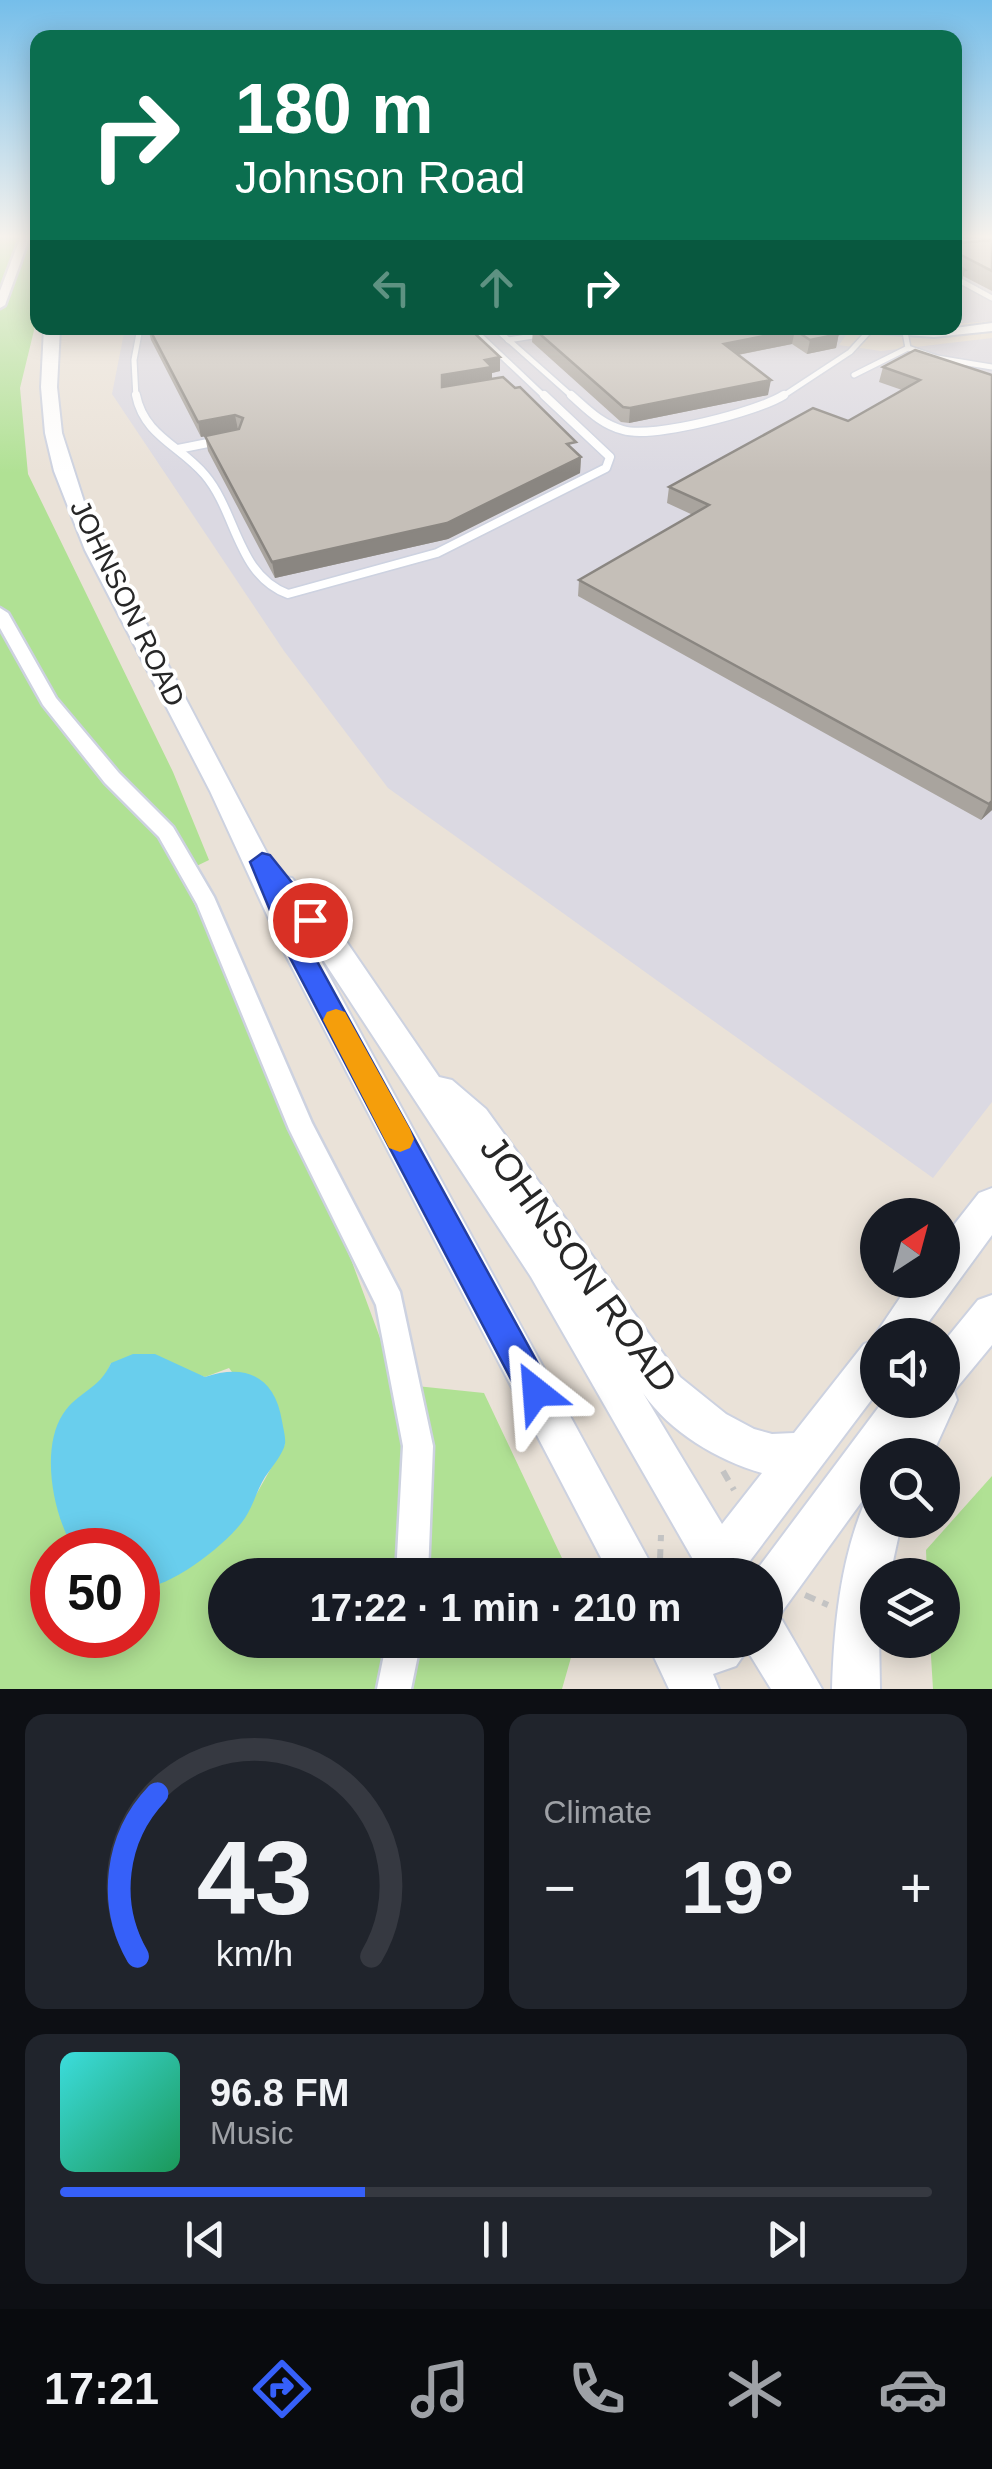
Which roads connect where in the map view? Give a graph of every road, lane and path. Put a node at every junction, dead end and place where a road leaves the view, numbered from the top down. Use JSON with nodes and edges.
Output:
{"nodes":[{"id":1,"x":962,"y":327,"type":"edge"},
{"id":2,"x":992,"y":327,"type":"edge"},
{"id":3,"x":52,"y":335,"type":"edge"},
{"id":4,"x":138,"y":335,"type":"edge"},
{"id":5,"x":480,"y":335,"type":"edge"},
{"id":6,"x":503,"y":335,"type":"edge"},
{"id":7,"x":538,"y":335,"type":"edge"},
{"id":8,"x":868,"y":335,"type":"edge"},
{"id":9,"x":894,"y":335,"type":"edge"},
{"id":10,"x":927,"y":335,"type":"edge"},
{"id":11,"x":508,"y":340,"type":"junction"},
{"id":12,"x":907,"y":340,"type":"junction"},
{"id":13,"x":992,"y":369,"type":"edge"},
{"id":14,"x":854,"y":375,"type":"dead end"},
{"id":15,"x":528,"y":380,"type":"junction"},
{"id":16,"x":512,"y":384,"type":"edge"},
{"id":17,"x":224,"y":440,"type":"edge"},
{"id":18,"x":178,"y":449,"type":"junction"},
{"id":19,"x":0,"y":612,"type":"edge"},
{"id":20,"x":262,"y":862,"type":"junction"},
{"id":21,"x":416,"y":1071,"type":"junction"},
{"id":22,"x":992,"y":1205,"type":"edge"},
{"id":23,"x":960,"y":1247,"type":"edge"},
{"id":24,"x":992,"y":1314,"type":"edge"},
{"id":25,"x":960,"y":1359,"type":"edge"},
{"id":26,"x":860,"y":1382,"type":"edge"},
{"id":27,"x":897,"y":1418,"type":"edge"},
{"id":28,"x":807,"y":1454,"type":"junction"},
{"id":29,"x":722,"y":1470,"type":"dead end"},
{"id":30,"x":712,"y":1475,"type":"dead end"},
{"id":31,"x":661,"y":1535,"type":"dead end"},
{"id":32,"x":876,"y":1538,"type":"edge"},
{"id":33,"x":413,"y":1558,"type":"edge"},
{"id":34,"x":640,"y":1558,"type":"edge"},
{"id":35,"x":652,"y":1558,"type":"edge"},
{"id":36,"x":712,"y":1558,"type":"edge"},
{"id":37,"x":728,"y":1558,"type":"edge"},
{"id":38,"x":783,"y":1589,"type":"edge"},
{"id":39,"x":783,"y":1595,"type":"edge"},
{"id":40,"x":831,"y":1606,"type":"dead end"},
{"id":41,"x":400,"y":1658,"type":"edge"},
{"id":42,"x":778,"y":1658,"type":"edge"},
{"id":43,"x":394,"y":1689,"type":"edge"},
{"id":44,"x":798,"y":1689,"type":"edge"},
{"id":45,"x":856,"y":1689,"type":"edge"}],
"edges":[{"from":1,"to":2,"type":"main road"},
{"from":3,"to":20,"type":"main road","name":"JOHNSON ROAD"},
{"from":4,"to":18,"type":"lane"},
{"from":5,"to":15,"type":"lane"},
{"from":6,"to":11,"type":"lane"},
{"from":7,"to":11,"type":"lane"},
{"from":8,"to":11,"type":"lane"},
{"from":9,"to":12,"type":"main road"},
{"from":10,"to":12,"type":"main road"},
{"from":12,"to":13,"type":"lane"},
{"from":12,"to":14,"type":"lane"},
{"from":15,"to":16,"type":"lane"},
{"from":15,"to":18,"type":"lane"},
{"from":17,"to":18,"type":"lane"},
{"from":19,"to":33,"type":"street"},
{"from":20,"to":21,"type":"main road","name":"JOHNSON ROAD"},
{"from":20,"to":34,"type":"main road","name":"JOHNSON ROAD"},
{"from":21,"to":28,"type":"main road","name":"JOHNSON ROAD"},
{"from":21,"to":36,"type":"main road","name":"JOHNSON ROAD"},
{"from":22,"to":23,"type":"main road"},
{"from":24,"to":25,"type":"main road"},
{"from":26,"to":28,"type":"main road"},
{"from":27,"to":38,"type":"main road"},
{"from":28,"to":37,"type":"main road"},
{"from":29,"to":30,"type":"path"},
{"from":31,"to":35,"type":"path"},
{"from":32,"to":45,"type":"main road"},
{"from":39,"to":40,"type":"path"},
{"from":41,"to":43,"type":"street"},
{"from":42,"to":44,"type":"main road"}]}
